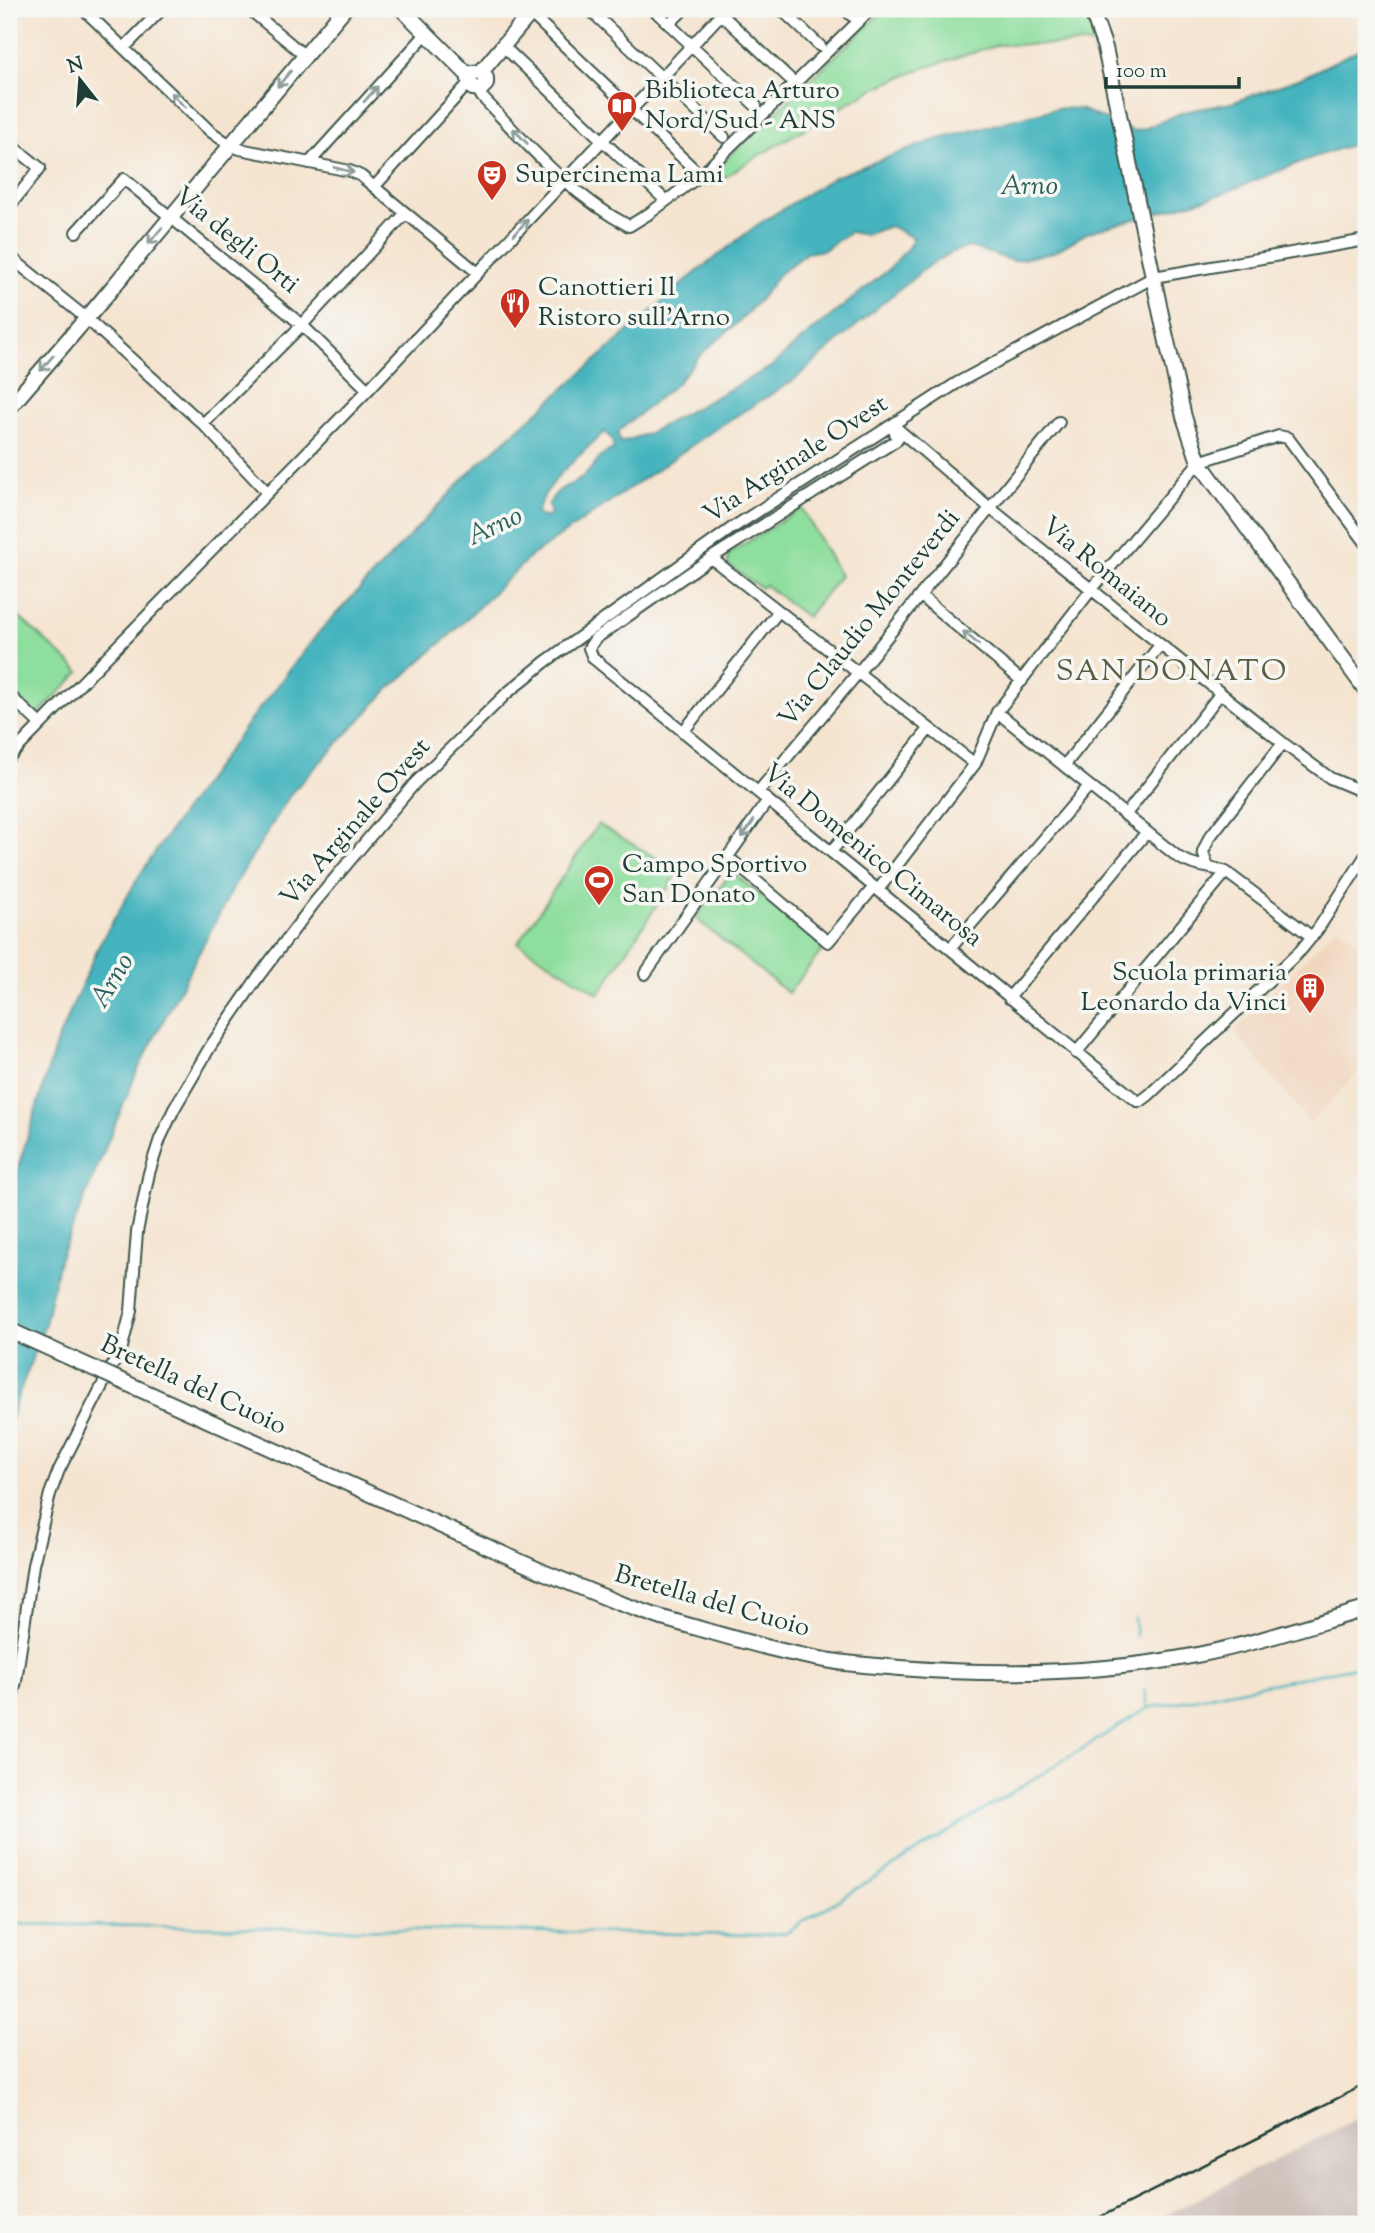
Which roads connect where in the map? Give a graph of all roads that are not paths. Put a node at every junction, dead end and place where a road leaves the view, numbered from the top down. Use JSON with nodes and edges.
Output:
{"nodes":[{"id":1,"x":83,"y":9,"type":"edge"},
{"id":2,"x":162,"y":9,"type":"edge"},
{"id":3,"x":249,"y":9,"type":"edge"},
{"id":4,"x":344,"y":9,"type":"edge"},
{"id":5,"x":402,"y":9,"type":"edge"},
{"id":6,"x":589,"y":9,"type":"edge"},
{"id":7,"x":653,"y":9,"type":"edge"},
{"id":8,"x":684,"y":9,"type":"edge"},
{"id":9,"x":781,"y":9,"type":"edge"},
{"id":10,"x":871,"y":9,"type":"edge"},
{"id":11,"x":1091,"y":9,"type":"edge"},
{"id":12,"x":532,"y":11,"type":"edge"},
{"id":13,"x":723,"y":11,"type":"edge"},
{"id":14,"x":669,"y":24,"type":"junction"},
{"id":15,"x":427,"y":33,"type":"junction"},
{"id":16,"x":502,"y":45,"type":"junction"},
{"id":17,"x":692,"y":46,"type":"junction"},
{"id":18,"x":124,"y":48,"type":"junction"},
{"id":19,"x":824,"y":49,"type":"junction"},
{"id":20,"x":304,"y":55,"type":"junction"},
{"id":21,"x":662,"y":78,"type":"junction"},
{"id":22,"x":789,"y":78,"type":"dead end"},
{"id":23,"x":474,"y":80,"type":"junction"},
{"id":24,"x":756,"y":106,"type":"dead end"},
{"id":25,"x":633,"y":109,"type":"junction"},
{"id":26,"x":724,"y":137,"type":"dead end"},
{"id":27,"x":603,"y":142,"type":"junction"},
{"id":28,"x":9,"y":143,"type":"edge"},
{"id":29,"x":230,"y":145,"type":"junction"},
{"id":30,"x":309,"y":163,"type":"junction"},
{"id":31,"x":694,"y":169,"type":"dead end"},
{"id":32,"x":564,"y":181,"type":"junction"},
{"id":33,"x":375,"y":186,"type":"junction"},
{"id":34,"x":662,"y":197,"type":"dead end"},
{"id":35,"x":9,"y":207,"type":"edge"},
{"id":36,"x":405,"y":214,"type":"junction"},
{"id":37,"x":172,"y":217,"type":"junction"},
{"id":38,"x":76,"y":232,"type":"dead end"},
{"id":39,"x":1366,"y":240,"type":"edge"},
{"id":40,"x":9,"y":256,"type":"edge"},
{"id":41,"x":478,"y":273,"type":"junction"},
{"id":42,"x":1154,"y":277,"type":"junction"},
{"id":43,"x":86,"y":318,"type":"junction"},
{"id":44,"x":302,"y":325,"type":"junction"},
{"id":45,"x":368,"y":390,"type":"junction"},
{"id":46,"x":10,"y":406,"type":"edge"},
{"id":47,"x":1059,"y":422,"type":"dead end"},
{"id":48,"x":203,"y":424,"type":"junction"},
{"id":49,"x":893,"y":425,"type":"junction"},
{"id":50,"x":1199,"y":462,"type":"junction"},
{"id":51,"x":267,"y":492,"type":"junction"},
{"id":52,"x":990,"y":508,"type":"junction"},
{"id":53,"x":1366,"y":543,"type":"edge"},
{"id":54,"x":711,"y":558,"type":"junction"},
{"id":55,"x":1091,"y":590,"type":"junction"},
{"id":56,"x":921,"y":596,"type":"junction"},
{"id":57,"x":778,"y":612,"type":"junction"},
{"id":58,"x":1160,"y":645,"type":"junction"},
{"id":59,"x":858,"y":673,"type":"junction"},
{"id":60,"x":1021,"y":681,"type":"junction"},
{"id":61,"x":1366,"y":690,"type":"edge"},
{"id":62,"x":1220,"y":694,"type":"junction"},
{"id":63,"x":9,"y":695,"type":"edge"},
{"id":64,"x":997,"y":712,"type":"junction"},
{"id":65,"x":40,"y":724,"type":"junction"},
{"id":66,"x":930,"y":730,"type":"junction"},
{"id":67,"x":682,"y":732,"type":"junction"},
{"id":68,"x":1283,"y":743,"type":"junction"},
{"id":69,"x":9,"y":757,"type":"edge"},
{"id":70,"x":975,"y":764,"type":"junction"},
{"id":71,"x":1064,"y":766,"type":"junction"},
{"id":72,"x":1089,"y":786,"type":"junction"},
{"id":73,"x":758,"y":792,"type":"junction"},
{"id":74,"x":1366,"y":793,"type":"edge"},
{"id":75,"x":768,"y":800,"type":"junction"},
{"id":76,"x":1126,"y":814,"type":"junction"},
{"id":77,"x":1146,"y":833,"type":"junction"},
{"id":78,"x":831,"y":852,"type":"junction"},
{"id":79,"x":1366,"y":855,"type":"edge"},
{"id":80,"x":728,"y":857,"type":"junction"},
{"id":81,"x":1208,"y":867,"type":"junction"},
{"id":82,"x":1226,"y":872,"type":"junction"},
{"id":83,"x":876,"y":889,"type":"junction"},
{"id":84,"x":1312,"y":937,"type":"junction"},
{"id":85,"x":950,"y":949,"type":"junction"},
{"id":86,"x":645,"y":974,"type":"dead end"},
{"id":87,"x":1009,"y":998,"type":"junction"},
{"id":88,"x":1076,"y":1053,"type":"junction"},
{"id":89,"x":9,"y":1330,"type":"edge"},
{"id":90,"x":1366,"y":1609,"type":"edge"},
{"id":91,"x":9,"y":1710,"type":"edge"}],
"edges":[{"from":1,"to":18,"type":"street"},
{"from":2,"to":18,"type":"street"},
{"from":3,"to":20,"type":"street"},
{"from":4,"to":20,"type":"main road"},
{"from":5,"to":15,"type":"main road"},
{"from":6,"to":21,"type":"street"},
{"from":7,"to":14,"type":"street"},
{"from":8,"to":14,"type":"street"},
{"from":9,"to":19,"type":"street"},
{"from":10,"to":19,"type":"street"},
{"from":11,"to":42,"type":"main road"},
{"from":12,"to":16,"type":"main road"},
{"from":12,"to":25,"type":"street"},
{"from":13,"to":17,"type":"street"},
{"from":13,"to":22,"type":"street"},
{"from":14,"to":17,"type":"street"},
{"from":15,"to":23,"type":"main road"},
{"from":30,"to":15,"type":"street","one_way":true},
{"from":16,"to":23,"type":"main road"},
{"from":16,"to":27,"type":"street"},
{"from":17,"to":21,"type":"street"},
{"from":17,"to":24,"type":"street"},
{"from":29,"to":18,"type":"street","one_way":true},
{"from":19,"to":32,"type":"street"},
{"from":20,"to":29,"type":"main road","one_way":true},
{"from":21,"to":25,"type":"street"},
{"from":21,"to":26,"type":"street"},
{"from":32,"to":23,"type":"street","one_way":true},
{"from":23,"to":33,"type":"street"},
{"from":25,"to":27,"type":"street"},
{"from":25,"to":31,"type":"street"},
{"from":27,"to":32,"type":"street"},
{"from":27,"to":34,"type":"street"},
{"from":28,"to":35,"type":"street"},
{"from":29,"to":30,"type":"street"},
{"from":29,"to":37,"type":"main road"},
{"from":30,"to":33,"type":"street","one_way":true},
{"from":41,"to":32,"type":"street","one_way":true},
{"from":33,"to":36,"type":"street"},
{"from":36,"to":41,"type":"street"},
{"from":36,"to":44,"type":"street"},
{"from":37,"to":38,"type":"street","name":"Via degli Orti"},
{"from":37,"to":43,"type":"main road","one_way":true},
{"from":37,"to":44,"type":"street","name":"Via degli Orti"},
{"from":39,"to":42,"type":"street","name":"Via Arginale Ovest"},
{"from":40,"to":43,"type":"street"},
{"from":41,"to":45,"type":"street"},
{"from":42,"to":49,"type":"street","name":"Via Arginale Ovest"},
{"from":42,"to":50,"type":"main road"},
{"from":43,"to":46,"type":"main road","one_way":true},
{"from":43,"to":48,"type":"street"},
{"from":44,"to":45,"type":"street","name":"Via degli Orti"},
{"from":44,"to":48,"type":"street"},
{"from":45,"to":51,"type":"street"},
{"from":47,"to":52,"type":"street","name":"Via Claudio Monteverdi"},
{"from":48,"to":51,"type":"street"},
{"from":49,"to":52,"type":"street","name":"Via Romaiano"},
{"from":49,"to":54,"type":"street"},
{"from":49,"to":91,"type":"street","name":"Via Arginale Ovest"},
{"from":50,"to":53,"type":"street"},
{"from":50,"to":55,"type":"street"},
{"from":50,"to":61,"type":"main road"},
{"from":51,"to":65,"type":"street"},
{"from":52,"to":55,"type":"street","name":"Via Romaiano"},
{"from":52,"to":56,"type":"street","name":"Via Claudio Monteverdi"},
{"from":54,"to":57,"type":"street"},
{"from":54,"to":67,"type":"street","name":"Via Domenico Cimarosa"},
{"from":55,"to":58,"type":"street","name":"Via Romaiano"},
{"from":55,"to":60,"type":"street"},
{"from":56,"to":59,"type":"street","name":"Via Claudio Monteverdi"},
{"from":60,"to":56,"type":"street","one_way":true},
{"from":57,"to":59,"type":"street"},
{"from":57,"to":67,"type":"street"},
{"from":58,"to":62,"type":"street","name":"Via Romaiano"},
{"from":58,"to":71,"type":"street"},
{"from":59,"to":66,"type":"street"},
{"from":59,"to":73,"type":"street","name":"Via Claudio Monteverdi"},
{"from":60,"to":64,"type":"street"},
{"from":62,"to":68,"type":"street","name":"Via Romaiano"},
{"from":62,"to":76,"type":"street"},
{"from":63,"to":65,"type":"street"},
{"from":64,"to":70,"type":"street"},
{"from":64,"to":71,"type":"street"},
{"from":65,"to":69,"type":"street"},
{"from":66,"to":70,"type":"street"},
{"from":66,"to":78,"type":"street"},
{"from":67,"to":73,"type":"street","name":"Via Domenico Cimarosa"},
{"from":68,"to":74,"type":"street","name":"Via Romaiano"},
{"from":68,"to":81,"type":"street"},
{"from":70,"to":83,"type":"street"},
{"from":71,"to":72,"type":"street"},
{"from":72,"to":76,"type":"street"},
{"from":72,"to":85,"type":"street"},
{"from":73,"to":75,"type":"street","name":"Via Domenico Cimarosa"},
{"from":75,"to":78,"type":"street","name":"Via Domenico Cimarosa"},
{"from":75,"to":80,"type":"street","one_way":true},
{"from":76,"to":77,"type":"street"},
{"from":77,"to":81,"type":"street"},
{"from":77,"to":87,"type":"street"},
{"from":78,"to":83,"type":"street","name":"Via Domenico Cimarosa"},
{"from":79,"to":84,"type":"street"},
{"from":80,"to":83,"type":"street"},
{"from":80,"to":86,"type":"street"},
{"from":81,"to":82,"type":"street"},
{"from":82,"to":84,"type":"street"},
{"from":82,"to":88,"type":"street"},
{"from":83,"to":85,"type":"street","name":"Via Domenico Cimarosa"},
{"from":84,"to":88,"type":"street","name":"Via Domenico Cimarosa"},
{"from":85,"to":87,"type":"street","name":"Via Domenico Cimarosa"},
{"from":87,"to":88,"type":"street","name":"Via Domenico Cimarosa"},
{"from":89,"to":90,"type":"main road","name":"Bretella del Cuoio","bridge":true}]}
